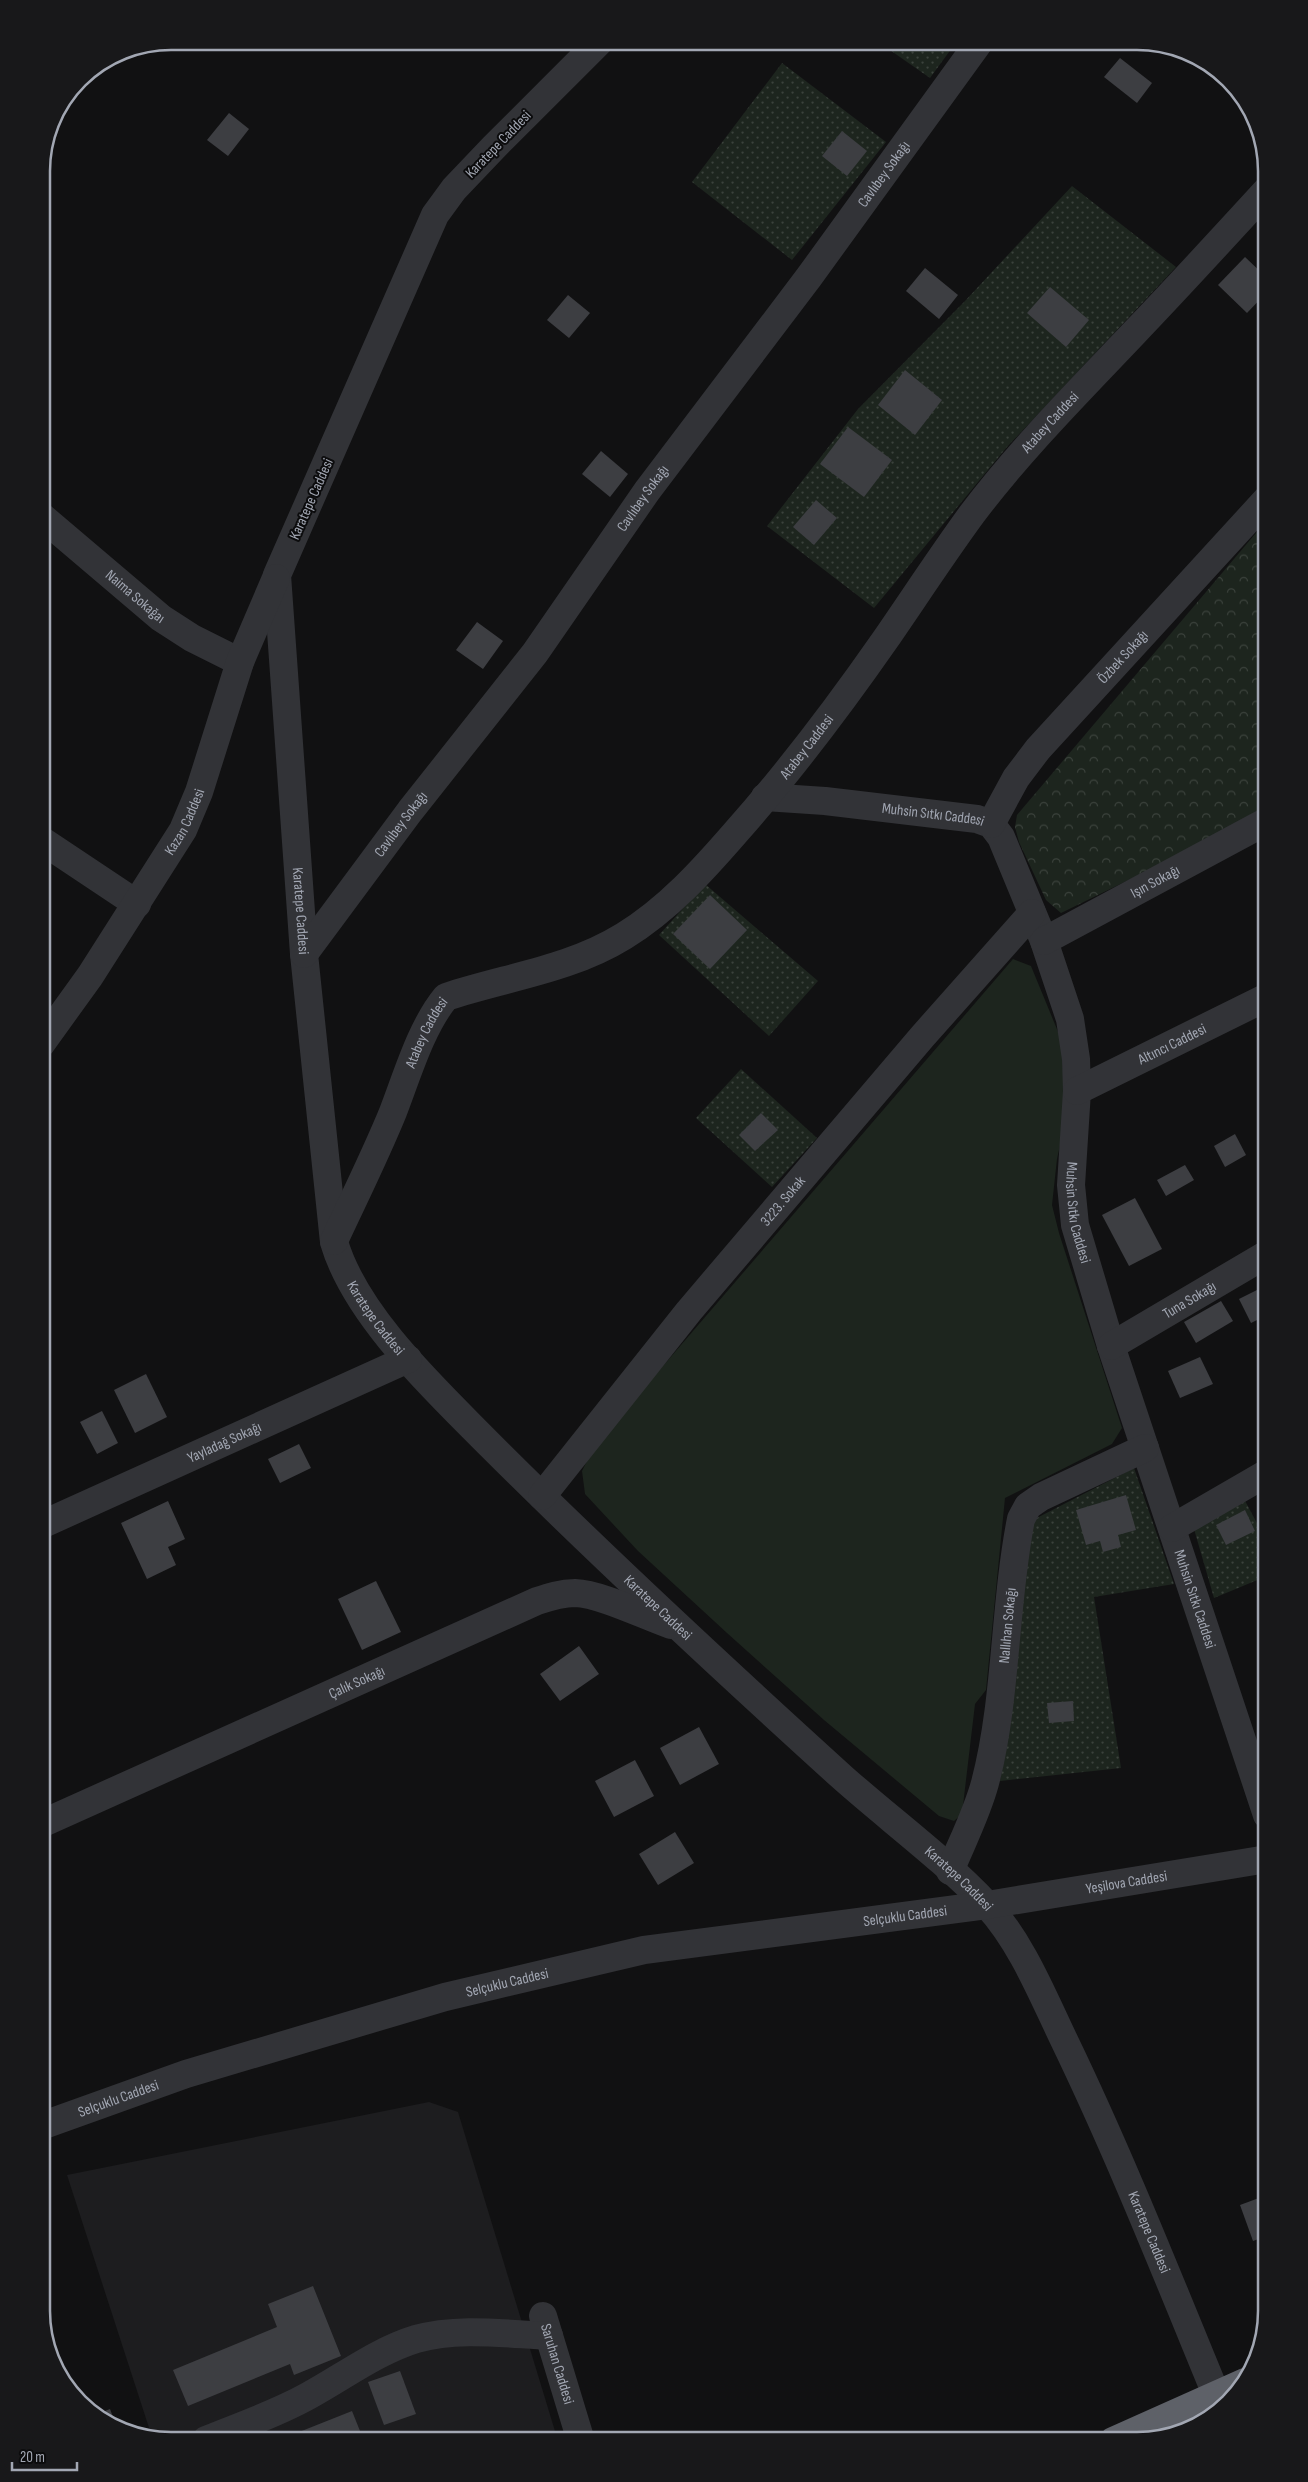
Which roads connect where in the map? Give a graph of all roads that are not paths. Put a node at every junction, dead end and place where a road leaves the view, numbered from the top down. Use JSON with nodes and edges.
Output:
{"nodes":[{"id":1,"x":591,"y":50,"type":"edge"},
{"id":2,"x":974,"y":50,"type":"edge"},
{"id":3,"x":1258,"y":200,"type":"edge"},
{"id":4,"x":1258,"y":509,"type":"edge"},
{"id":5,"x":50,"y":523,"type":"edge"},
{"id":6,"x":277,"y":575,"type":"junction"},
{"id":7,"x":240,"y":662,"type":"junction"},
{"id":8,"x":765,"y":798,"type":"junction"},
{"id":9,"x":991,"y":824,"type":"junction"},
{"id":10,"x":1258,"y":826,"type":"edge"},
{"id":11,"x":50,"y":846,"type":"edge"},
{"id":12,"x":137,"y":904,"type":"junction"},
{"id":13,"x":1032,"y":913,"type":"junction"},
{"id":14,"x":1044,"y":941,"type":"junction"},
{"id":15,"x":304,"y":954,"type":"junction"},
{"id":16,"x":1258,"y":1002,"type":"edge"},
{"id":17,"x":50,"y":1031,"type":"edge"},
{"id":18,"x":1077,"y":1091,"type":"junction"},
{"id":19,"x":334,"y":1242,"type":"junction"},
{"id":20,"x":1258,"y":1259,"type":"edge"},
{"id":21,"x":1111,"y":1346,"type":"junction"},
{"id":22,"x":408,"y":1359,"type":"junction"},
{"id":23,"x":1145,"y":1448,"type":"junction"},
{"id":24,"x":1258,"y":1478,"type":"edge"},
{"id":25,"x":542,"y":1496,"type":"junction"},
{"id":26,"x":50,"y":1521,"type":"edge"},
{"id":27,"x":1172,"y":1528,"type":"junction"},
{"id":28,"x":679,"y":1628,"type":"junction"},
{"id":29,"x":1258,"y":1788,"type":"edge"},
{"id":30,"x":50,"y":1820,"type":"edge"},
{"id":31,"x":1258,"y":1860,"type":"edge"},
{"id":32,"x":950,"y":1871,"type":"junction"},
{"id":33,"x":987,"y":1905,"type":"junction"},
{"id":34,"x":50,"y":2123,"type":"edge"},
{"id":35,"x":1230,"y":2388,"type":"edge"},
{"id":36,"x":1216,"y":2394,"type":"junction"},
{"id":37,"x":225,"y":2432,"type":"edge"},
{"id":38,"x":578,"y":2432,"type":"edge"},
{"id":39,"x":1133,"y":2432,"type":"edge"}],
"edges":[{"from":1,"to":6,"type":"street","name":"Karatepe Caddesi"},
{"from":2,"to":15,"type":"street","name":"Cavlıbey Sokağı"},
{"from":3,"to":8,"type":"street","name":"Atabey Caddesi"},
{"from":4,"to":9,"type":"street","name":"Özbek Sokağı"},
{"from":5,"to":7,"type":"street","name":"Naima Sokağaı"},
{"from":6,"to":7,"type":"street","name":"Kazan Caddesi"},
{"from":6,"to":15,"type":"street","name":"Karatepe Caddesi"},
{"from":7,"to":12,"type":"street","name":"Kazan Caddesi"},
{"from":8,"to":9,"type":"street","name":"Muhsin Sıtkı Caddesi"},
{"from":8,"to":19,"type":"street","name":"Atabey Caddesi"},
{"from":9,"to":13,"type":"street","name":"Muhsin Sıtkı Caddesi"},
{"from":10,"to":14,"type":"street","name":"Işın Sokağı"},
{"from":11,"to":12,"type":"street"},
{"from":12,"to":17,"type":"street","name":"Kazan Caddesi"},
{"from":13,"to":14,"type":"street","name":"Muhsin Sıtkı Caddesi"},
{"from":13,"to":25,"type":"street","name":"3223. Sokak"},
{"from":14,"to":18,"type":"street","name":"Muhsin Sıtkı Caddesi"},
{"from":15,"to":19,"type":"street","name":"Karatepe Caddesi"},
{"from":16,"to":18,"type":"street","name":"Altıncı Caddesi"},
{"from":18,"to":21,"type":"street","name":"Muhsin Sıtkı Caddesi"},
{"from":19,"to":22,"type":"street","name":"Karatepe Caddesi"},
{"from":20,"to":21,"type":"street","name":"Tuna Sokağı"},
{"from":21,"to":23,"type":"street","name":"Muhsin Sıtkı Caddesi"},
{"from":22,"to":25,"type":"street","name":"Karatepe Caddesi"},
{"from":22,"to":26,"type":"street","name":"Yayladağ Sokağı"},
{"from":23,"to":27,"type":"street","name":"Muhsin Sıtkı Caddesi"},
{"from":23,"to":32,"type":"street","name":"Nallıhan Sokağı"},
{"from":24,"to":27,"type":"street"},
{"from":25,"to":28,"type":"street","name":"Karatepe Caddesi"},
{"from":27,"to":29,"type":"street","name":"Muhsin Sıtkı Caddesi"},
{"from":28,"to":30,"type":"street","name":"Çalık Sokağı"},
{"from":28,"to":32,"type":"street","name":"Karatepe Caddesi"},
{"from":31,"to":33,"type":"street","name":"Yeşilova Caddesi"},
{"from":32,"to":33,"type":"street","name":"Karatepe Caddesi"},
{"from":33,"to":34,"type":"street","name":"Selçuklu Caddesi"},
{"from":33,"to":36,"type":"street","name":"Karatepe Caddesi"},
{"from":35,"to":36,"type":"highway"},
{"from":36,"to":39,"type":"highway"},
{"from":37,"to":38,"type":"street","name":"Saruhan Caddesi"}]}
